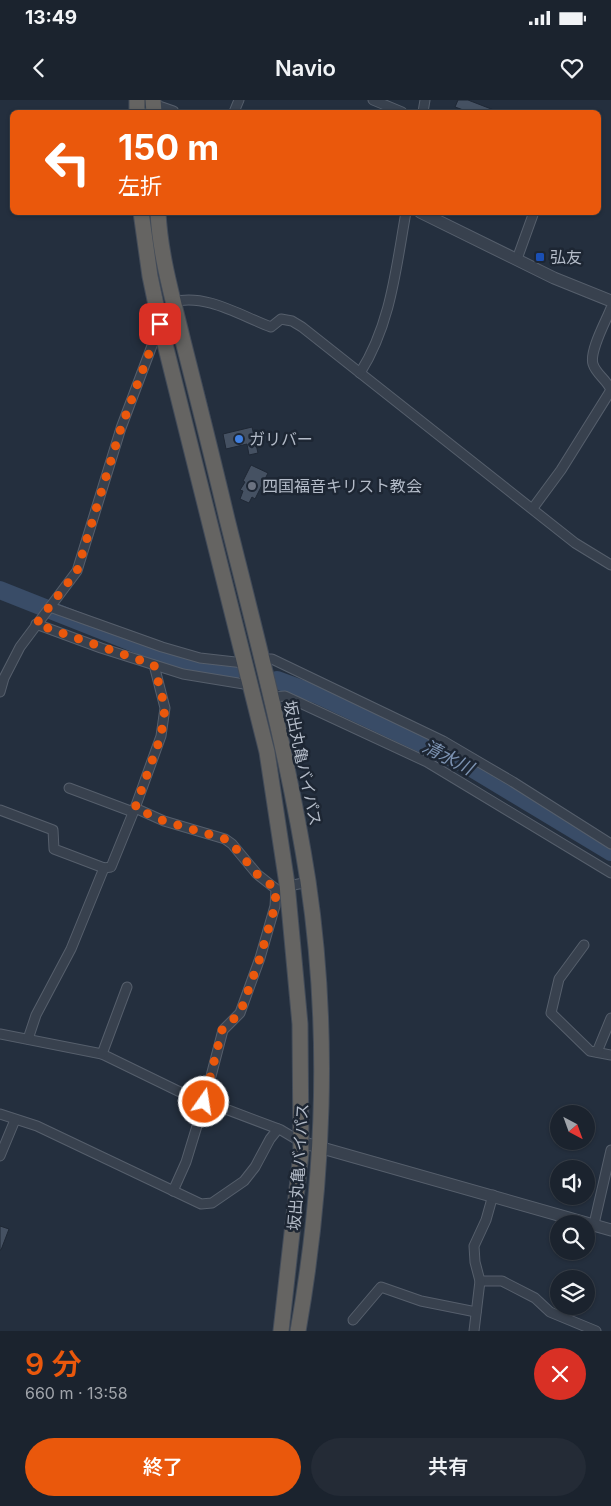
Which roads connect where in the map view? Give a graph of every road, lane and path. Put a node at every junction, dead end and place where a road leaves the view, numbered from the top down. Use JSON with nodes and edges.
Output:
{"nodes":[{"id":1,"x":373,"y":100,"type":"edge"},
{"id":2,"x":147,"y":103,"type":"edge"},
{"id":3,"x":167,"y":110,"type":"edge"},
{"id":4,"x":397,"y":110,"type":"edge"},
{"id":5,"x":141,"y":215,"type":"edge"},
{"id":6,"x":158,"y":215,"type":"edge"},
{"id":7,"x":406,"y":215,"type":"edge"},
{"id":8,"x":426,"y":215,"type":"edge"},
{"id":9,"x":533,"y":215,"type":"edge"},
{"id":10,"x":517,"y":259,"type":"junction"},
{"id":11,"x":611,"y":301,"type":"edge"},
{"id":12,"x":173,"y":302,"type":"junction"},
{"id":13,"x":611,"y":308,"type":"edge"},
{"id":14,"x":160,"y":324,"type":"junction"},
{"id":15,"x":360,"y":373,"type":"junction"},
{"id":16,"x":533,"y":508,"type":"junction"},
{"id":17,"x":611,"y":565,"type":"edge"},
{"id":18,"x":50,"y":607,"type":"junction"},
{"id":19,"x":36,"y":624,"type":"junction"},
{"id":20,"x":261,"y":659,"type":"junction"},
{"id":21,"x":244,"y":663,"type":"junction"},
{"id":22,"x":154,"y":665,"type":"junction"},
{"id":23,"x":2,"y":678,"type":"edge"},
{"id":24,"x":250,"y":686,"type":"junction"},
{"id":25,"x":0,"y":692,"type":"edge"},
{"id":26,"x":271,"y":698,"type":"junction"},
{"id":27,"x":69,"y":788,"type":"dead end"},
{"id":28,"x":0,"y":810,"type":"edge"},
{"id":29,"x":134,"y":810,"type":"junction"},
{"id":30,"x":611,"y":844,"type":"edge"},
{"id":31,"x":104,"y":868,"type":"junction"},
{"id":32,"x":611,"y":873,"type":"edge"},
{"id":33,"x":308,"y":882,"type":"junction"},
{"id":34,"x":282,"y":888,"type":"junction"},
{"id":35,"x":584,"y":945,"type":"dead end"},
{"id":36,"x":127,"y":987,"type":"dead end"},
{"id":37,"x":611,"y":1018,"type":"edge"},
{"id":38,"x":0,"y":1034,"type":"edge"},
{"id":39,"x":28,"y":1040,"type":"junction"},
{"id":40,"x":597,"y":1052,"type":"junction"},
{"id":41,"x":102,"y":1054,"type":"junction"},
{"id":42,"x":611,"y":1055,"type":"edge"},
{"id":43,"x":204,"y":1102,"type":"junction"},
{"id":44,"x":0,"y":1114,"type":"edge"},
{"id":45,"x":15,"y":1120,"type":"junction"},
{"id":46,"x":278,"y":1129,"type":"junction"},
{"id":47,"x":301,"y":1142,"type":"junction"},
{"id":48,"x":318,"y":1147,"type":"junction"},
{"id":49,"x":611,"y":1150,"type":"edge"},
{"id":50,"x":0,"y":1156,"type":"edge"},
{"id":51,"x":173,"y":1191,"type":"junction"},
{"id":52,"x":493,"y":1195,"type":"junction"},
{"id":53,"x":563,"y":1215,"type":"edge"},
{"id":54,"x":595,"y":1220,"type":"edge"},
{"id":55,"x":595,"y":1224,"type":"edge"},
{"id":56,"x":611,"y":1230,"type":"edge"},
{"id":57,"x":480,"y":1281,"type":"junction"},
{"id":58,"x":476,"y":1312,"type":"junction"},
{"id":59,"x":353,"y":1320,"type":"dead end"},
{"id":60,"x":281,"y":1331,"type":"edge"},
{"id":61,"x":298,"y":1331,"type":"edge"},
{"id":62,"x":474,"y":1331,"type":"edge"},
{"id":63,"x":596,"y":1331,"type":"edge"}],
"edges":[{"from":1,"to":4,"type":"street"},
{"from":2,"to":3,"type":"street"},
{"from":5,"to":14,"type":"highway","name":"坂出丸亀バイパス"},
{"from":6,"to":12,"type":"highway","name":"坂出丸亀バイパス"},
{"from":7,"to":15,"type":"street"},
{"from":8,"to":10,"type":"street"},
{"from":9,"to":10,"type":"street"},
{"from":10,"to":11,"type":"street"},
{"from":12,"to":15,"type":"street"},
{"from":12,"to":20,"type":"highway","name":"坂出丸亀バイパス"},
{"from":13,"to":16,"type":"street"},
{"from":14,"to":18,"type":"street"},
{"from":14,"to":21,"type":"highway","name":"坂出丸亀バイパス"},
{"from":15,"to":16,"type":"street"},
{"from":16,"to":17,"type":"street"},
{"from":18,"to":19,"type":"street"},
{"from":18,"to":21,"type":"street"},
{"from":19,"to":22,"type":"street"},
{"from":19,"to":23,"type":"street"},
{"from":20,"to":26,"type":"highway","name":"坂出丸亀バイパス"},
{"from":20,"to":30,"type":"street"},
{"from":21,"to":24,"type":"highway","name":"坂出丸亀バイパス"},
{"from":22,"to":24,"type":"street"},
{"from":22,"to":29,"type":"street"},
{"from":23,"to":25,"type":"street"},
{"from":24,"to":34,"type":"highway","name":"坂出丸亀バイパス"},
{"from":26,"to":32,"type":"street"},
{"from":26,"to":33,"type":"highway","name":"坂出丸亀バイパス"},
{"from":27,"to":29,"type":"street"},
{"from":28,"to":31,"type":"street"},
{"from":29,"to":31,"type":"street"},
{"from":29,"to":34,"type":"street"},
{"from":31,"to":39,"type":"street"},
{"from":33,"to":34,"type":"street"},
{"from":33,"to":48,"type":"highway","name":"坂出丸亀バイパス"},
{"from":34,"to":43,"type":"street"},
{"from":34,"to":47,"type":"highway","name":"坂出丸亀バイパス"},
{"from":35,"to":40,"type":"street"},
{"from":36,"to":41,"type":"street"},
{"from":37,"to":40,"type":"street"},
{"from":38,"to":39,"type":"street"},
{"from":39,"to":41,"type":"street"},
{"from":40,"to":42,"type":"street"},
{"from":41,"to":43,"type":"street"},
{"from":43,"to":46,"type":"street"},
{"from":43,"to":51,"type":"street"},
{"from":44,"to":45,"type":"street"},
{"from":45,"to":50,"type":"street"},
{"from":45,"to":51,"type":"street"},
{"from":46,"to":47,"type":"street"},
{"from":46,"to":51,"type":"street"},
{"from":47,"to":48,"type":"street"},
{"from":47,"to":60,"type":"highway","name":"坂出丸亀バイパス"},
{"from":48,"to":52,"type":"street"},
{"from":48,"to":61,"type":"highway","name":"坂出丸亀バイパス"},
{"from":49,"to":54,"type":"street"},
{"from":52,"to":53,"type":"street"},
{"from":52,"to":57,"type":"street"},
{"from":55,"to":56,"type":"street"},
{"from":57,"to":58,"type":"street"},
{"from":57,"to":63,"type":"street"},
{"from":58,"to":59,"type":"street"},
{"from":58,"to":62,"type":"street"}]}
